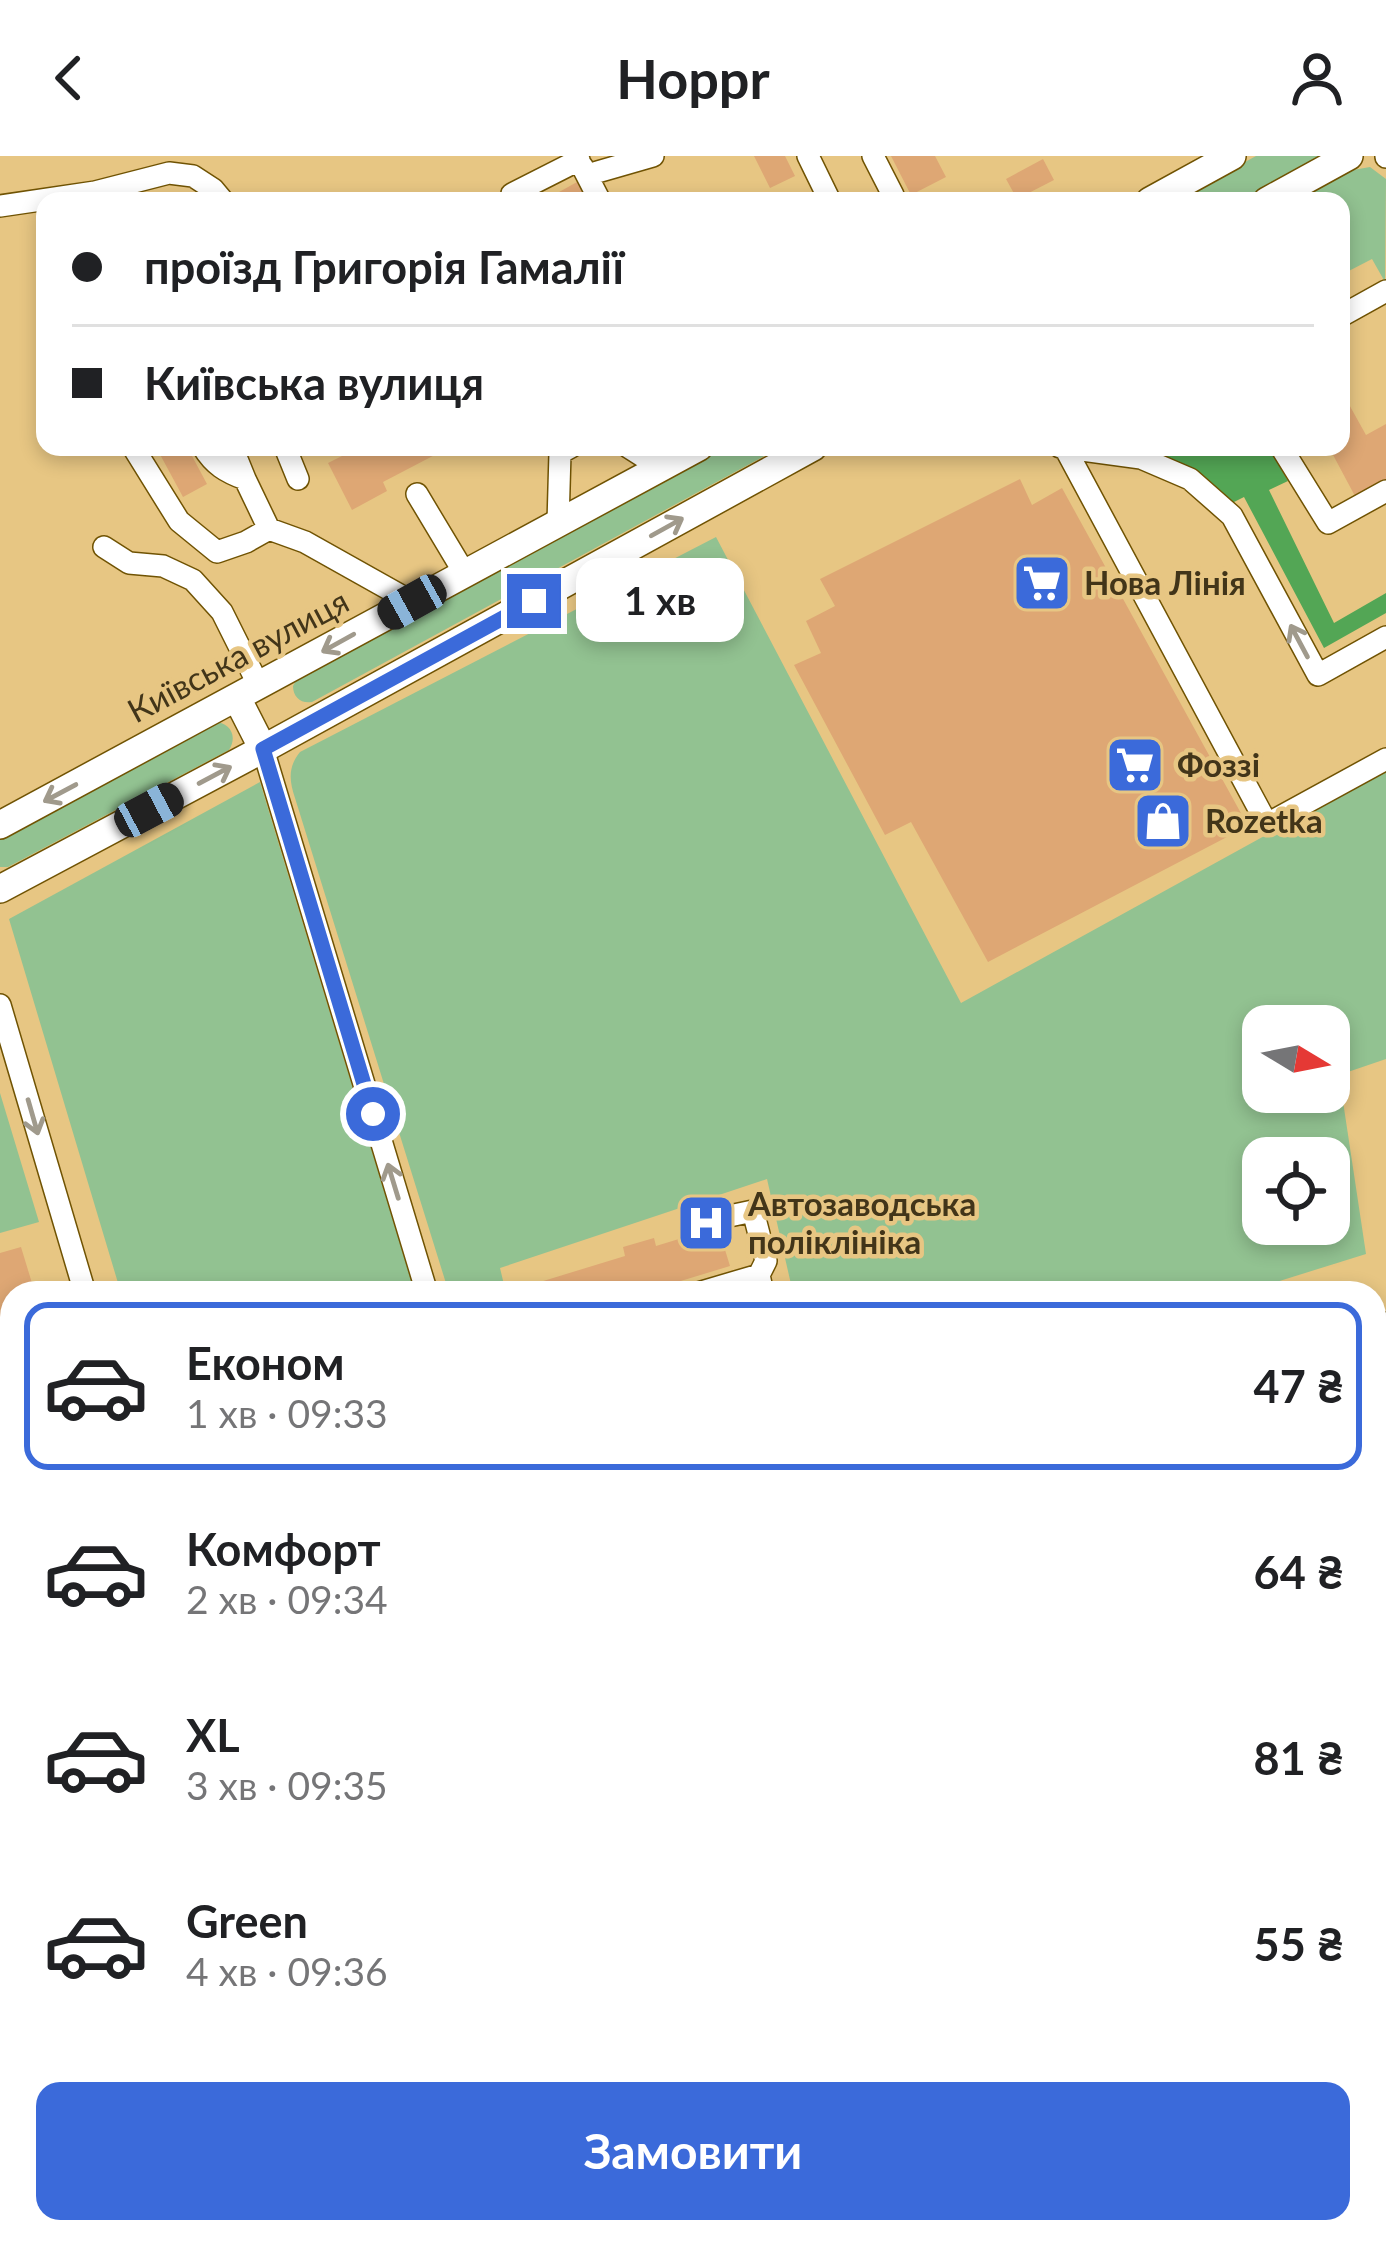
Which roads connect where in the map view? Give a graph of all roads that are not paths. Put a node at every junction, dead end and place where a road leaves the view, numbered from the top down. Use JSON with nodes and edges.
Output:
{"nodes":[{"id":1,"x":652,"y":156,"type":"edge"},
{"id":2,"x":808,"y":156,"type":"edge"},
{"id":3,"x":873,"y":156,"type":"edge"},
{"id":4,"x":1232,"y":156,"type":"edge"},
{"id":5,"x":1349,"y":156,"type":"edge"},
{"id":6,"x":581,"y":164,"type":"edge"},
{"id":7,"x":94,"y":192,"type":"edge"},
{"id":8,"x":216,"y":192,"type":"edge"},
{"id":9,"x":517,"y":192,"type":"edge"},
{"id":10,"x":596,"y":192,"type":"edge"},
{"id":11,"x":825,"y":192,"type":"edge"},
{"id":12,"x":891,"y":192,"type":"edge"},
{"id":13,"x":1166,"y":192,"type":"edge"},
{"id":14,"x":1283,"y":192,"type":"edge"},
{"id":15,"x":36,"y":201,"type":"edge"},
{"id":16,"x":0,"y":206,"type":"edge"},
{"id":17,"x":1384,"y":296,"type":"edge"},
{"id":18,"x":1350,"y":312,"type":"edge"},
{"id":19,"x":139,"y":456,"type":"edge"},
{"id":20,"x":208,"y":456,"type":"edge"},
{"id":21,"x":236,"y":456,"type":"edge"},
{"id":22,"x":560,"y":456,"type":"edge"},
{"id":23,"x":643,"y":456,"type":"edge"},
{"id":24,"x":682,"y":456,"type":"edge"},
{"id":25,"x":797,"y":456,"type":"edge"},
{"id":26,"x":1067,"y":456,"type":"edge"},
{"id":27,"x":1125,"y":456,"type":"edge"},
{"id":28,"x":1287,"y":456,"type":"edge"},
{"id":29,"x":661,"y":467,"type":"junction"},
{"id":30,"x":245,"y":479,"type":"junction"},
{"id":31,"x":1386,"y":491,"type":"edge"},
{"id":32,"x":417,"y":494,"type":"dead end"},
{"id":33,"x":558,"y":523,"type":"junction"},
{"id":34,"x":269,"y":529,"type":"junction"},
{"id":35,"x":104,"y":547,"type":"dead end"},
{"id":36,"x":465,"y":574,"type":"junction"},
{"id":37,"x":412,"y":602,"type":"junction"},
{"id":38,"x":1386,"y":638,"type":"edge"},
{"id":39,"x":248,"y":692,"type":"junction"},
{"id":40,"x":263,"y":749,"type":"junction"},
{"id":41,"x":1386,"y":759,"type":"edge"},
{"id":42,"x":0,"y":825,"type":"edge"},
{"id":43,"x":0,"y":889,"type":"edge"},
{"id":44,"x":0,"y":1005,"type":"edge"},
{"id":45,"x":701,"y":1222,"type":"dead end"},
{"id":46,"x":81,"y":1281,"type":"edge"},
{"id":47,"x":423,"y":1281,"type":"edge"},
{"id":48,"x":762,"y":1281,"type":"edge"}],
"edges":[{"from":1,"to":6,"type":"street"},
{"from":2,"to":11,"type":"street"},
{"from":3,"to":12,"type":"street"},
{"from":4,"to":13,"type":"main road"},
{"from":5,"to":14,"type":"main road"},
{"from":6,"to":9,"type":"street"},
{"from":6,"to":10,"type":"street"},
{"from":7,"to":8,"type":"street"},
{"from":15,"to":16,"type":"street"},
{"from":17,"to":18,"type":"street"},
{"from":19,"to":34,"type":"street"},
{"from":20,"to":30,"type":"street"},
{"from":21,"to":30,"type":"street"},
{"from":22,"to":33,"type":"street"},
{"from":23,"to":29,"type":"street"},
{"from":24,"to":29,"type":"main road","name":"Київська вулиця"},
{"from":40,"to":25,"type":"main road","one_way":true},
{"from":26,"to":41,"type":"street"},
{"from":38,"to":27,"type":"street","one_way":true},
{"from":28,"to":31,"type":"street"},
{"from":29,"to":33,"type":"main road","name":"Київська вулиця"},
{"from":30,"to":34,"type":"street"},
{"from":32,"to":36,"type":"street"},
{"from":33,"to":36,"type":"main road","name":"Київська вулиця"},
{"from":34,"to":37,"type":"street"},
{"from":35,"to":39,"type":"street"},
{"from":36,"to":37,"type":"main road","name":"Київська вулиця"},
{"from":37,"to":39,"type":"main road","name":"Київська вулиця","one_way":true},
{"from":39,"to":40,"type":"main road"},
{"from":39,"to":42,"type":"main road","name":"Київська вулиця","one_way":true},
{"from":43,"to":40,"type":"main road","one_way":true},
{"from":47,"to":40,"type":"street","one_way":true},
{"from":44,"to":46,"type":"street","one_way":true},
{"from":45,"to":48,"type":"street"}]}
